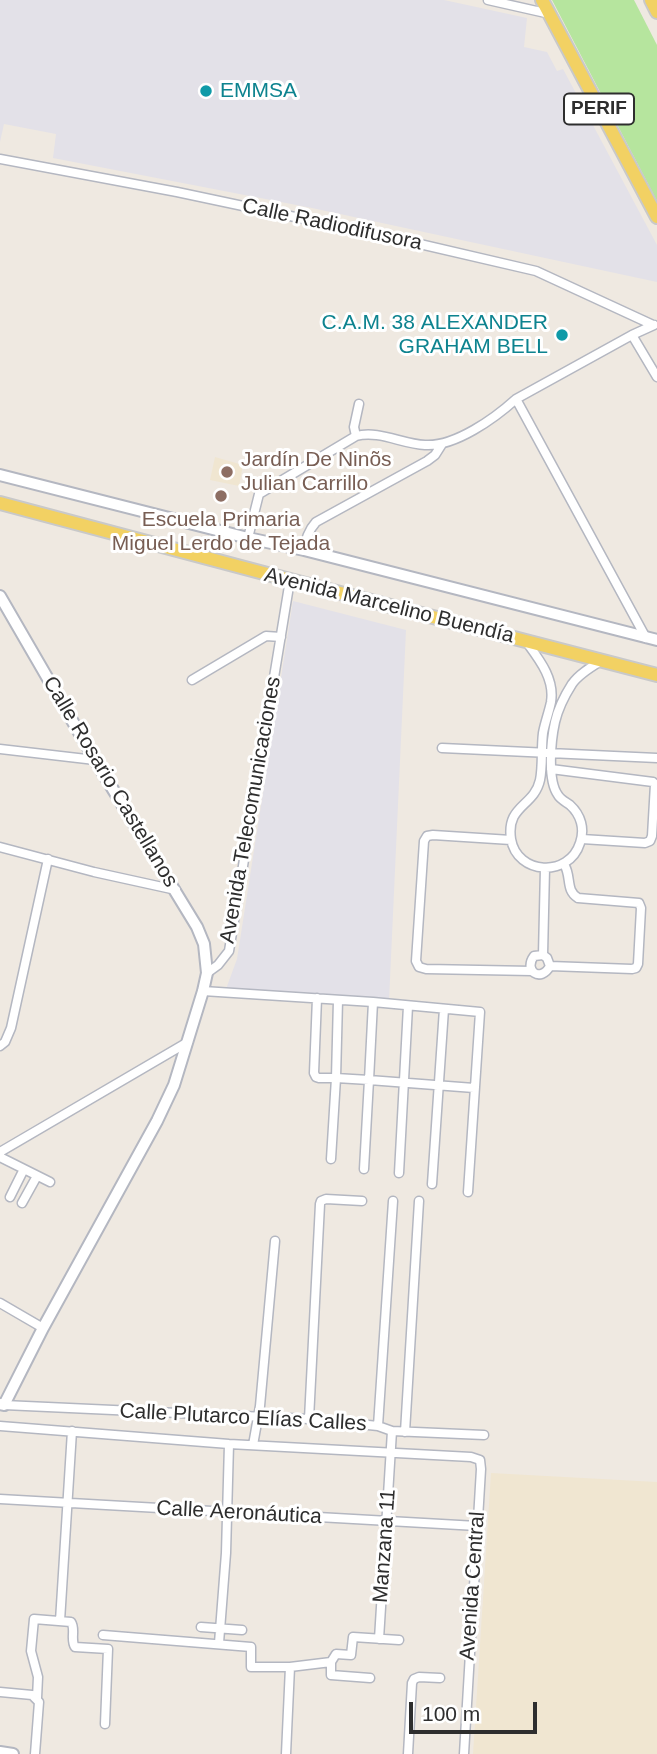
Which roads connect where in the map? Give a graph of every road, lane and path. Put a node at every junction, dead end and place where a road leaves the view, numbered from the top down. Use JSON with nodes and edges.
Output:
{"nodes":[{"id":1,"x":488,"y":0,"type":"edge"},
{"id":2,"x":542,"y":0,"type":"edge"},
{"id":3,"x":651,"y":0,"type":"edge"},
{"id":4,"x":657,"y":12,"type":"edge"},
{"id":5,"x":550,"y":15,"type":"junction"},
{"id":6,"x":0,"y":159,"type":"edge"},
{"id":7,"x":657,"y":217,"type":"edge"},
{"id":8,"x":655,"y":325,"type":"edge"},
{"id":9,"x":632,"y":335,"type":"junction"},
{"id":10,"x":657,"y":377,"type":"edge"},
{"id":11,"x":516,"y":399,"type":"junction"},
{"id":12,"x":359,"y":404,"type":"dead end"},
{"id":13,"x":356,"y":436,"type":"junction"},
{"id":14,"x":442,"y":444,"type":"junction"},
{"id":15,"x":0,"y":475,"type":"edge"},
{"id":16,"x":0,"y":503,"type":"edge"},
{"id":17,"x":248,"y":538,"type":"junction"},
{"id":18,"x":304,"y":550,"type":"junction"},
{"id":19,"x":290,"y":580,"type":"junction"},
{"id":20,"x":0,"y":596,"type":"edge"},
{"id":21,"x":281,"y":636,"type":"junction"},
{"id":22,"x":652,"y":639,"type":"edge"},
{"id":23,"x":525,"y":640,"type":"junction"},
{"id":24,"x":603,"y":660,"type":"junction"},
{"id":25,"x":657,"y":675,"type":"edge"},
{"id":26,"x":192,"y":680,"type":"dead end"},
{"id":27,"x":442,"y":748,"type":"dead end"},
{"id":28,"x":0,"y":749,"type":"edge"},
{"id":29,"x":547,"y":753,"type":"junction"},
{"id":30,"x":657,"y":758,"type":"edge"},
{"id":31,"x":95,"y":760,"type":"junction"},
{"id":32,"x":551,"y":769,"type":"junction"},
{"id":33,"x":511,"y":839,"type":"junction"},
{"id":34,"x":582,"y":839,"type":"junction"},
{"id":35,"x":0,"y":847,"type":"edge"},
{"id":36,"x":48,"y":859,"type":"junction"},
{"id":37,"x":564,"y":863,"type":"junction"},
{"id":38,"x":545,"y":868,"type":"junction"},
{"id":39,"x":176,"y":890,"type":"junction"},
{"id":40,"x":547,"y":958,"type":"junction"},
{"id":41,"x":531,"y":968,"type":"junction"},
{"id":42,"x":207,"y":973,"type":"junction"},
{"id":43,"x":203,"y":991,"type":"junction"},
{"id":44,"x":317,"y":998,"type":"junction"},
{"id":45,"x":338,"y":1000,"type":"junction"},
{"id":46,"x":373,"y":1002,"type":"junction"},
{"id":47,"x":408,"y":1006,"type":"junction"},
{"id":48,"x":444,"y":1009,"type":"junction"},
{"id":49,"x":2,"y":1042,"type":"edge"},
{"id":50,"x":188,"y":1042,"type":"junction"},
{"id":51,"x":336,"y":1078,"type":"junction"},
{"id":52,"x":369,"y":1080,"type":"junction"},
{"id":53,"x":403,"y":1083,"type":"junction"},
{"id":54,"x":439,"y":1085,"type":"junction"},
{"id":55,"x":474,"y":1088,"type":"junction"},
{"id":56,"x":0,"y":1155,"type":"edge"},
{"id":57,"x":331,"y":1159,"type":"dead end"},
{"id":58,"x":24,"y":1169,"type":"junction"},
{"id":59,"x":364,"y":1169,"type":"dead end"},
{"id":60,"x":399,"y":1173,"type":"dead end"},
{"id":61,"x":37,"y":1176,"type":"junction"},
{"id":62,"x":50,"y":1182,"type":"dead end"},
{"id":63,"x":432,"y":1184,"type":"dead end"},
{"id":64,"x":468,"y":1192,"type":"dead end"},
{"id":65,"x":9,"y":1197,"type":"dead end"},
{"id":66,"x":393,"y":1201,"type":"dead end"},
{"id":67,"x":419,"y":1201,"type":"dead end"},
{"id":68,"x":362,"y":1202,"type":"dead end"},
{"id":69,"x":22,"y":1203,"type":"dead end"},
{"id":70,"x":275,"y":1241,"type":"dead end"},
{"id":71,"x":0,"y":1303,"type":"edge"},
{"id":72,"x":43,"y":1328,"type":"junction"},
{"id":73,"x":2,"y":1405,"type":"edge"},
{"id":74,"x":258,"y":1417,"type":"junction"},
{"id":75,"x":309,"y":1419,"type":"junction"},
{"id":76,"x":0,"y":1426,"type":"edge"},
{"id":77,"x":378,"y":1426,"type":"junction"},
{"id":78,"x":72,"y":1431,"type":"junction"},
{"id":79,"x":391,"y":1431,"type":"junction"},
{"id":80,"x":405,"y":1432,"type":"junction"},
{"id":81,"x":484,"y":1435,"type":"dead end"},
{"id":82,"x":229,"y":1444,"type":"junction"},
{"id":83,"x":253,"y":1445,"type":"junction"},
{"id":84,"x":391,"y":1454,"type":"junction"},
{"id":85,"x":480,"y":1460,"type":"joint"},
{"id":86,"x":0,"y":1499,"type":"edge"},
{"id":87,"x":67,"y":1503,"type":"junction"},
{"id":88,"x":227,"y":1513,"type":"junction"},
{"id":89,"x":387,"y":1521,"type":"junction"},
{"id":90,"x":477,"y":1526,"type":"junction"},
{"id":91,"x":60,"y":1621,"type":"junction"},
{"id":92,"x":201,"y":1627,"type":"dead end"},
{"id":93,"x":220,"y":1628,"type":"junction"},
{"id":94,"x":242,"y":1630,"type":"dead end"},
{"id":95,"x":103,"y":1636,"type":"dead end"},
{"id":96,"x":379,"y":1639,"type":"junction"},
{"id":97,"x":398,"y":1640,"type":"dead end"},
{"id":98,"x":219,"y":1643,"type":"junction"},
{"id":99,"x":331,"y":1662,"type":"junction"},
{"id":100,"x":290,"y":1668,"type":"junction"},
{"id":101,"x":370,"y":1678,"type":"dead end"},
{"id":102,"x":440,"y":1678,"type":"dead end"},
{"id":103,"x":0,"y":1692,"type":"edge"},
{"id":104,"x":37,"y":1698,"type":"junction"},
{"id":105,"x":104,"y":1724,"type":"dead end"},
{"id":106,"x":0,"y":1752,"type":"edge"},
{"id":107,"x":12,"y":1754,"type":"edge"},
{"id":108,"x":35,"y":1754,"type":"edge"},
{"id":109,"x":286,"y":1754,"type":"edge"},
{"id":110,"x":408,"y":1754,"type":"edge"},
{"id":111,"x":464,"y":1754,"type":"edge"}],
"edges":[{"from":1,"to":5,"type":"street"},
{"from":2,"to":5,"type":"main road","number":"PERIF"},
{"from":3,"to":4,"type":"main road"},
{"from":5,"to":7,"type":"main road","number":"PERIF"},
{"from":6,"to":8,"type":"street","name":"Calle Radiodifusora"},
{"from":8,"to":9,"type":"street"},
{"from":9,"to":10,"type":"street"},
{"from":9,"to":11,"type":"street"},
{"from":11,"to":14,"type":"street"},
{"from":11,"to":22,"type":"street"},
{"from":12,"to":13,"type":"street"},
{"from":13,"to":14,"type":"street"},
{"from":13,"to":17,"type":"street"},
{"from":14,"to":18,"type":"street"},
{"from":15,"to":17,"type":"street","name":"Avenida Marcelino Buendía"},
{"from":16,"to":19,"type":"main road","name":"Avenida Marcelino Buendía"},
{"from":17,"to":18,"type":"street","name":"Avenida Marcelino Buendía"},
{"from":18,"to":22,"type":"street","name":"Avenida Marcelino Buendía"},
{"from":19,"to":21,"type":"street","name":"Avenida Telecomunicaciones"},
{"from":19,"to":23,"type":"main road","name":"Avenida Marcelino Buendía"},
{"from":20,"to":31,"type":"street","name":"Calle Rosario Castellanos"},
{"from":21,"to":26,"type":"street"},
{"from":21,"to":42,"type":"street","name":"Avenida Telecomunicaciones"},
{"from":23,"to":24,"type":"main road","name":"Avenida Marcelino Buendía"},
{"from":23,"to":29,"type":"street"},
{"from":24,"to":25,"type":"main road","name":"Avenida Marcelino Buendía"},
{"from":24,"to":29,"type":"street"},
{"from":27,"to":29,"type":"street"},
{"from":28,"to":31,"type":"street"},
{"from":29,"to":30,"type":"street"},
{"from":29,"to":32,"type":"street"},
{"from":29,"to":33,"type":"street"},
{"from":31,"to":39,"type":"street","name":"Calle Rosario Castellanos"},
{"from":32,"to":34,"type":"street"},
{"from":32,"to":34,"type":"street"},
{"from":33,"to":38,"type":"street"},
{"from":33,"to":41,"type":"street"},
{"from":34,"to":37,"type":"street"},
{"from":35,"to":36,"type":"street"},
{"from":36,"to":39,"type":"street"},
{"from":36,"to":49,"type":"street"},
{"from":37,"to":38,"type":"street"},
{"from":37,"to":40,"type":"street"},
{"from":38,"to":40,"type":"street"},
{"from":39,"to":42,"type":"street","name":"Calle Rosario Castellanos"},
{"from":40,"to":41,"type":"street"},
{"from":40,"to":41,"type":"street"},
{"from":42,"to":43,"type":"street","name":"Avenida Telecomunicaciones"},
{"from":43,"to":44,"type":"street"},
{"from":43,"to":50,"type":"street","name":"Avenida Telecomunicaciones"},
{"from":44,"to":45,"type":"street"},
{"from":44,"to":51,"type":"street"},
{"from":45,"to":46,"type":"street"},
{"from":45,"to":51,"type":"street"},
{"from":46,"to":47,"type":"street"},
{"from":46,"to":52,"type":"street"},
{"from":47,"to":48,"type":"street"},
{"from":47,"to":53,"type":"street"},
{"from":48,"to":54,"type":"street"},
{"from":48,"to":55,"type":"street"},
{"from":50,"to":56,"type":"street"},
{"from":50,"to":72,"type":"street","name":"Avenida Telecomunicaciones"},
{"from":51,"to":52,"type":"street"},
{"from":51,"to":57,"type":"street"},
{"from":52,"to":53,"type":"street"},
{"from":52,"to":59,"type":"street"},
{"from":53,"to":54,"type":"street"},
{"from":53,"to":60,"type":"street"},
{"from":54,"to":55,"type":"street"},
{"from":54,"to":63,"type":"street"},
{"from":55,"to":64,"type":"street"},
{"from":56,"to":58,"type":"street"},
{"from":58,"to":61,"type":"street"},
{"from":58,"to":65,"type":"street"},
{"from":61,"to":62,"type":"street"},
{"from":61,"to":69,"type":"street"},
{"from":66,"to":77,"type":"street"},
{"from":67,"to":80,"type":"street"},
{"from":68,"to":75,"type":"street"},
{"from":70,"to":74,"type":"street"},
{"from":71,"to":72,"type":"street"},
{"from":72,"to":73,"type":"street","name":"Avenida Telecomunicaciones"},
{"from":73,"to":74,"type":"street","name":"Calle Plutarco Elías Calles"},
{"from":74,"to":75,"type":"street","name":"Calle Plutarco Elías Calles"},
{"from":74,"to":83,"type":"street"},
{"from":75,"to":77,"type":"street","name":"Calle Plutarco Elías Calles"},
{"from":76,"to":78,"type":"street","name":"Calle Plutarco Elías Calles"},
{"from":77,"to":79,"type":"street","name":"Calle Plutarco Elías Calles"},
{"from":78,"to":82,"type":"street","name":"Calle Plutarco Elías Calles"},
{"from":78,"to":87,"type":"street"},
{"from":79,"to":80,"type":"street","name":"Calle Plutarco Elías Calles"},
{"from":79,"to":84,"type":"street","name":"Manzana 11"},
{"from":80,"to":81,"type":"street","name":"Calle Plutarco Elías Calles"},
{"from":82,"to":83,"type":"street","name":"Calle Plutarco Elías Calles"},
{"from":82,"to":88,"type":"street"},
{"from":83,"to":84,"type":"street","name":"Calle Plutarco Elías Calles"},
{"from":84,"to":85,"type":"street","name":"Calle Plutarco Elías Calles"},
{"from":84,"to":89,"type":"street","name":"Manzana 11"},
{"from":85,"to":90,"type":"street","name":"Avenida Central"},
{"from":86,"to":87,"type":"street","name":"Calle Aeronáutica"},
{"from":87,"to":88,"type":"street","name":"Calle Aeronáutica"},
{"from":87,"to":91,"type":"street"},
{"from":88,"to":89,"type":"street","name":"Calle Aeronáutica"},
{"from":88,"to":93,"type":"street"},
{"from":89,"to":90,"type":"street","name":"Calle Aeronáutica"},
{"from":89,"to":96,"type":"street","name":"Manzana 11"},
{"from":90,"to":111,"type":"street","name":"Avenida Central"},
{"from":91,"to":104,"type":"street"},
{"from":91,"to":105,"type":"street"},
{"from":92,"to":93,"type":"street"},
{"from":93,"to":94,"type":"street"},
{"from":93,"to":98,"type":"street"},
{"from":95,"to":98,"type":"street"},
{"from":96,"to":97,"type":"street"},
{"from":96,"to":99,"type":"street"},
{"from":98,"to":100,"type":"street"},
{"from":99,"to":100,"type":"street"},
{"from":99,"to":101,"type":"street"},
{"from":100,"to":109,"type":"street"},
{"from":102,"to":110,"type":"street"},
{"from":103,"to":104,"type":"street"},
{"from":104,"to":108,"type":"street"},
{"from":106,"to":107,"type":"street"}]}
